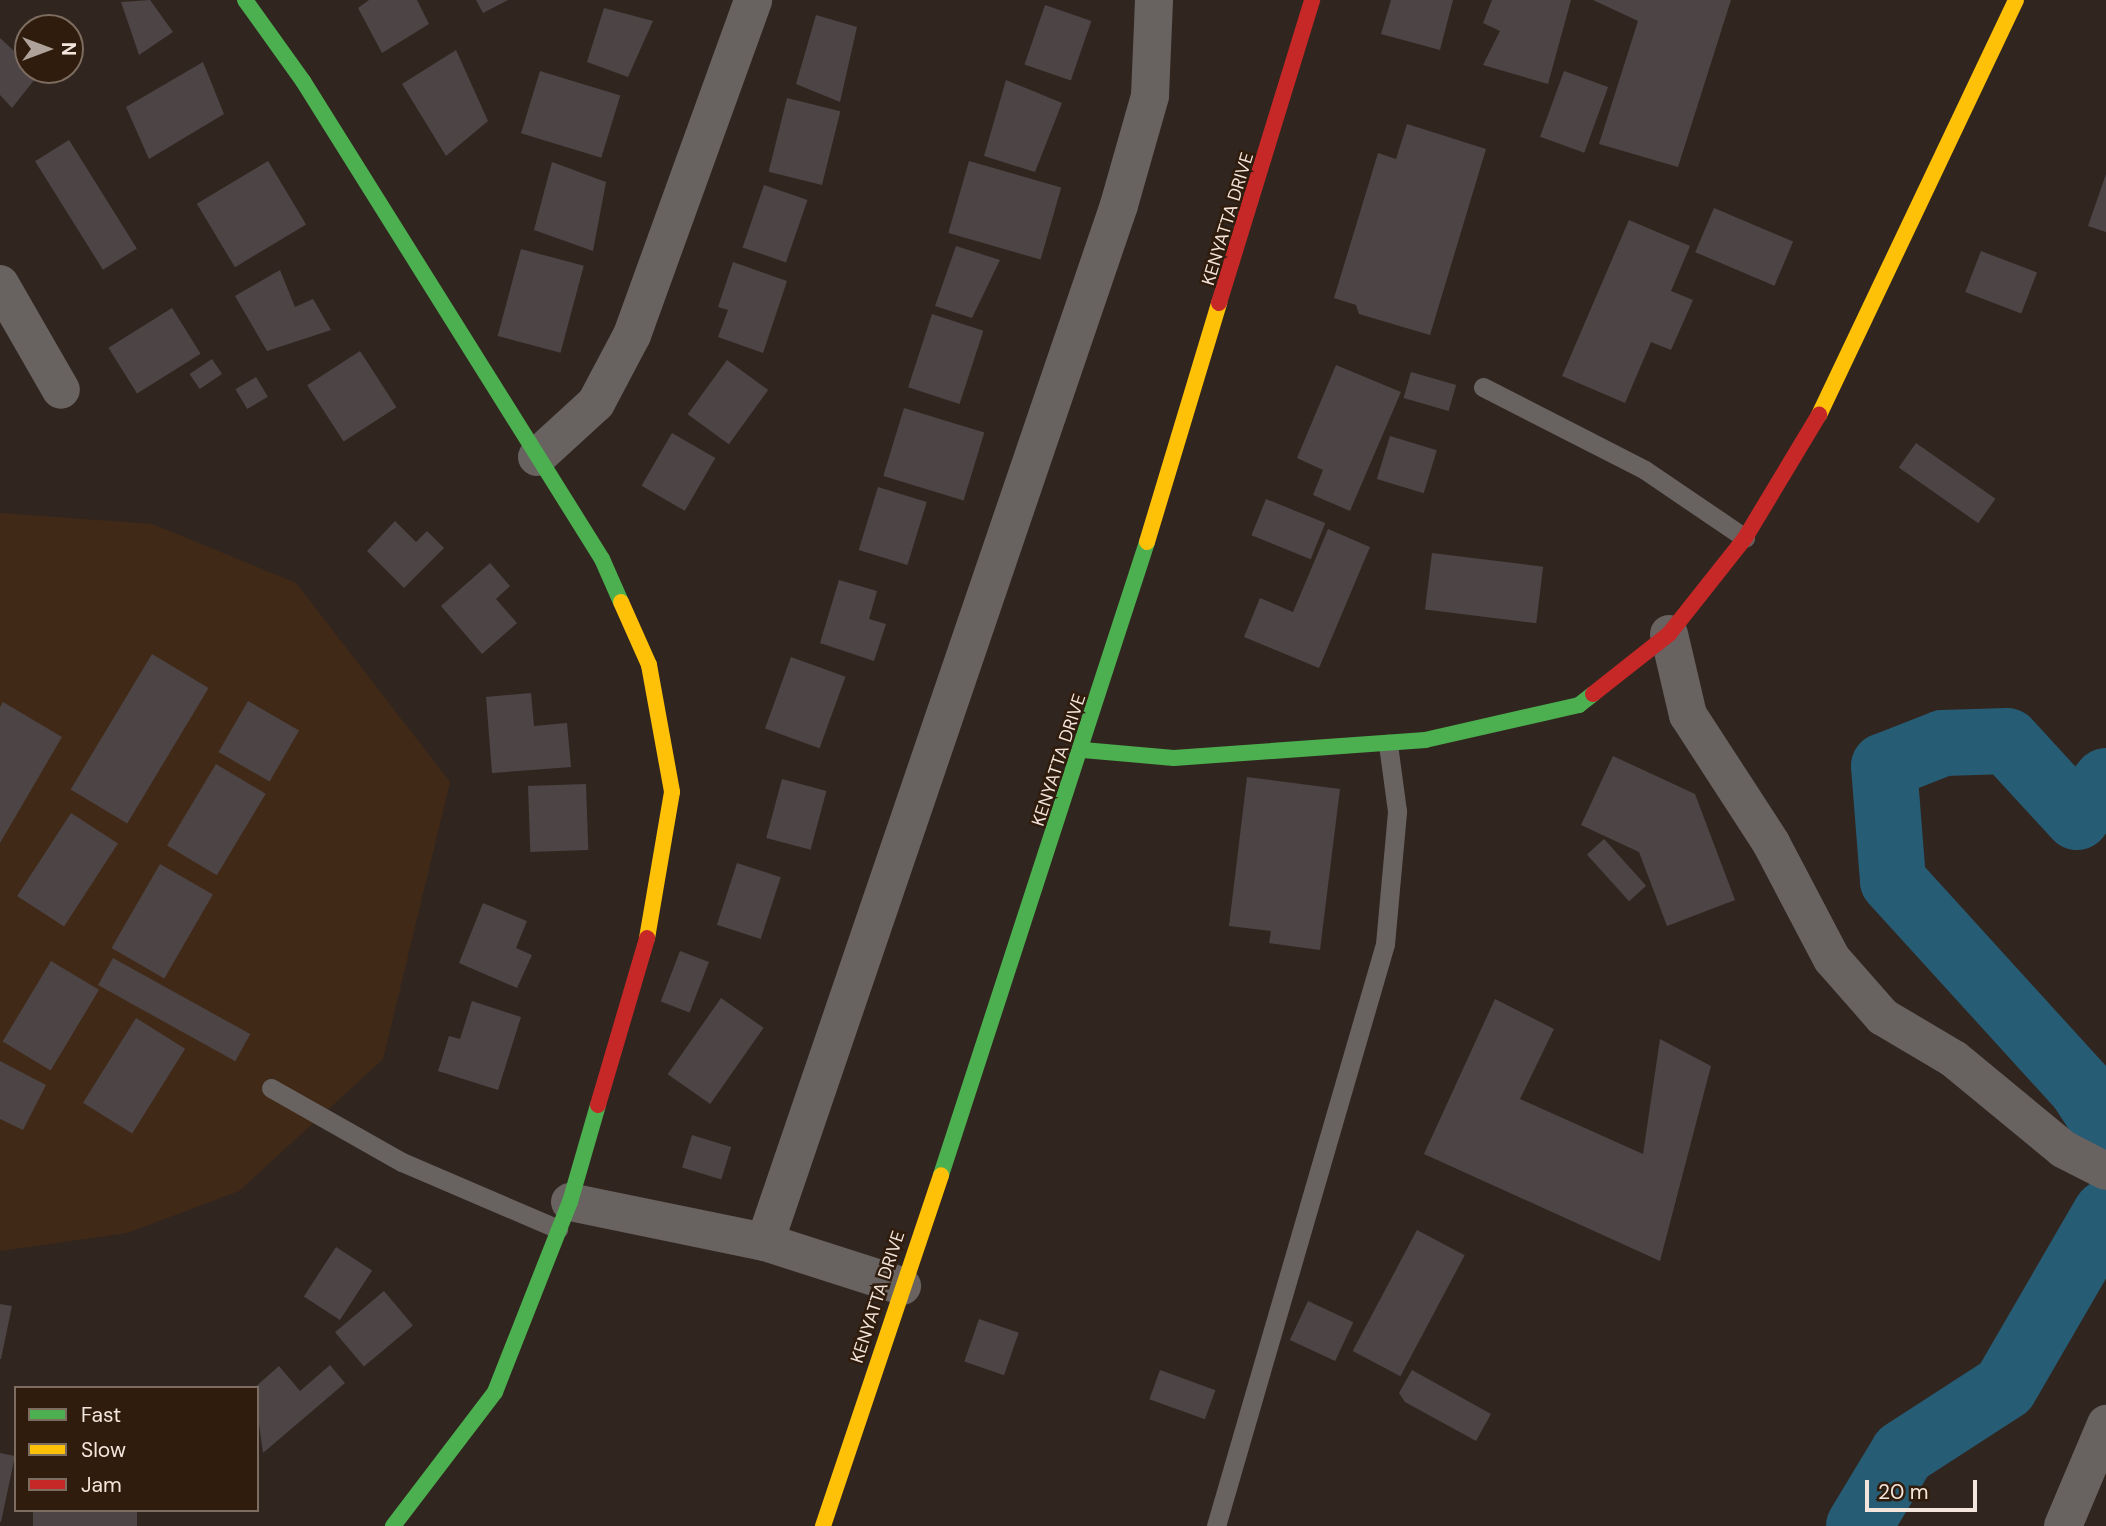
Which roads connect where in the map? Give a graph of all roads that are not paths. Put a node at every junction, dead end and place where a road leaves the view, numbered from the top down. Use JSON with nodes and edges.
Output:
{"nodes":[{"id":1,"x":245,"y":0,"type":"edge"},
{"id":2,"x":753,"y":0,"type":"edge"},
{"id":3,"x":1154,"y":0,"type":"edge"},
{"id":4,"x":1312,"y":0,"type":"edge"},
{"id":5,"x":2016,"y":0,"type":"edge"},
{"id":6,"x":0,"y":284,"type":"edge"},
{"id":7,"x":1483,"y":387,"type":"dead end"},
{"id":8,"x":61,"y":390,"type":"dead end"},
{"id":9,"x":537,"y":457,"type":"junction"},
{"id":10,"x":1745,"y":537,"type":"junction"},
{"id":11,"x":1669,"y":634,"type":"junction"},
{"id":12,"x":1388,"y":744,"type":"junction"},
{"id":13,"x":1083,"y":750,"type":"junction"},
{"id":14,"x":271,"y":1088,"type":"dead end"},
{"id":15,"x":2106,"y":1171,"type":"edge"},
{"id":16,"x":564,"y":1215,"type":"junction"},
{"id":17,"x":765,"y":1242,"type":"junction"},
{"id":18,"x":902,"y":1286,"type":"junction"},
{"id":19,"x":2106,"y":1424,"type":"edge"},
{"id":20,"x":393,"y":1526,"type":"edge"},
{"id":21,"x":823,"y":1526,"type":"edge"},
{"id":22,"x":1216,"y":1526,"type":"edge"},
{"id":23,"x":2063,"y":1526,"type":"edge"}],
"edges":[{"from":1,"to":9,"type":"street"},
{"from":2,"to":9,"type":"street"},
{"from":3,"to":17,"type":"street"},
{"from":4,"to":13,"type":"street","name":"KENYATTA DRIVE"},
{"from":5,"to":10,"type":"street"},
{"from":6,"to":8,"type":"street"},
{"from":7,"to":10,"type":"lane"},
{"from":9,"to":16,"type":"street"},
{"from":10,"to":11,"type":"street"},
{"from":11,"to":12,"type":"street"},
{"from":11,"to":15,"type":"street"},
{"from":12,"to":13,"type":"street"},
{"from":12,"to":22,"type":"lane"},
{"from":13,"to":18,"type":"street","name":"KENYATTA DRIVE"},
{"from":14,"to":16,"type":"lane"},
{"from":16,"to":17,"type":"street"},
{"from":16,"to":20,"type":"street"},
{"from":17,"to":18,"type":"street"},
{"from":18,"to":21,"type":"street","name":"KENYATTA DRIVE"},
{"from":19,"to":23,"type":"street"}]}
